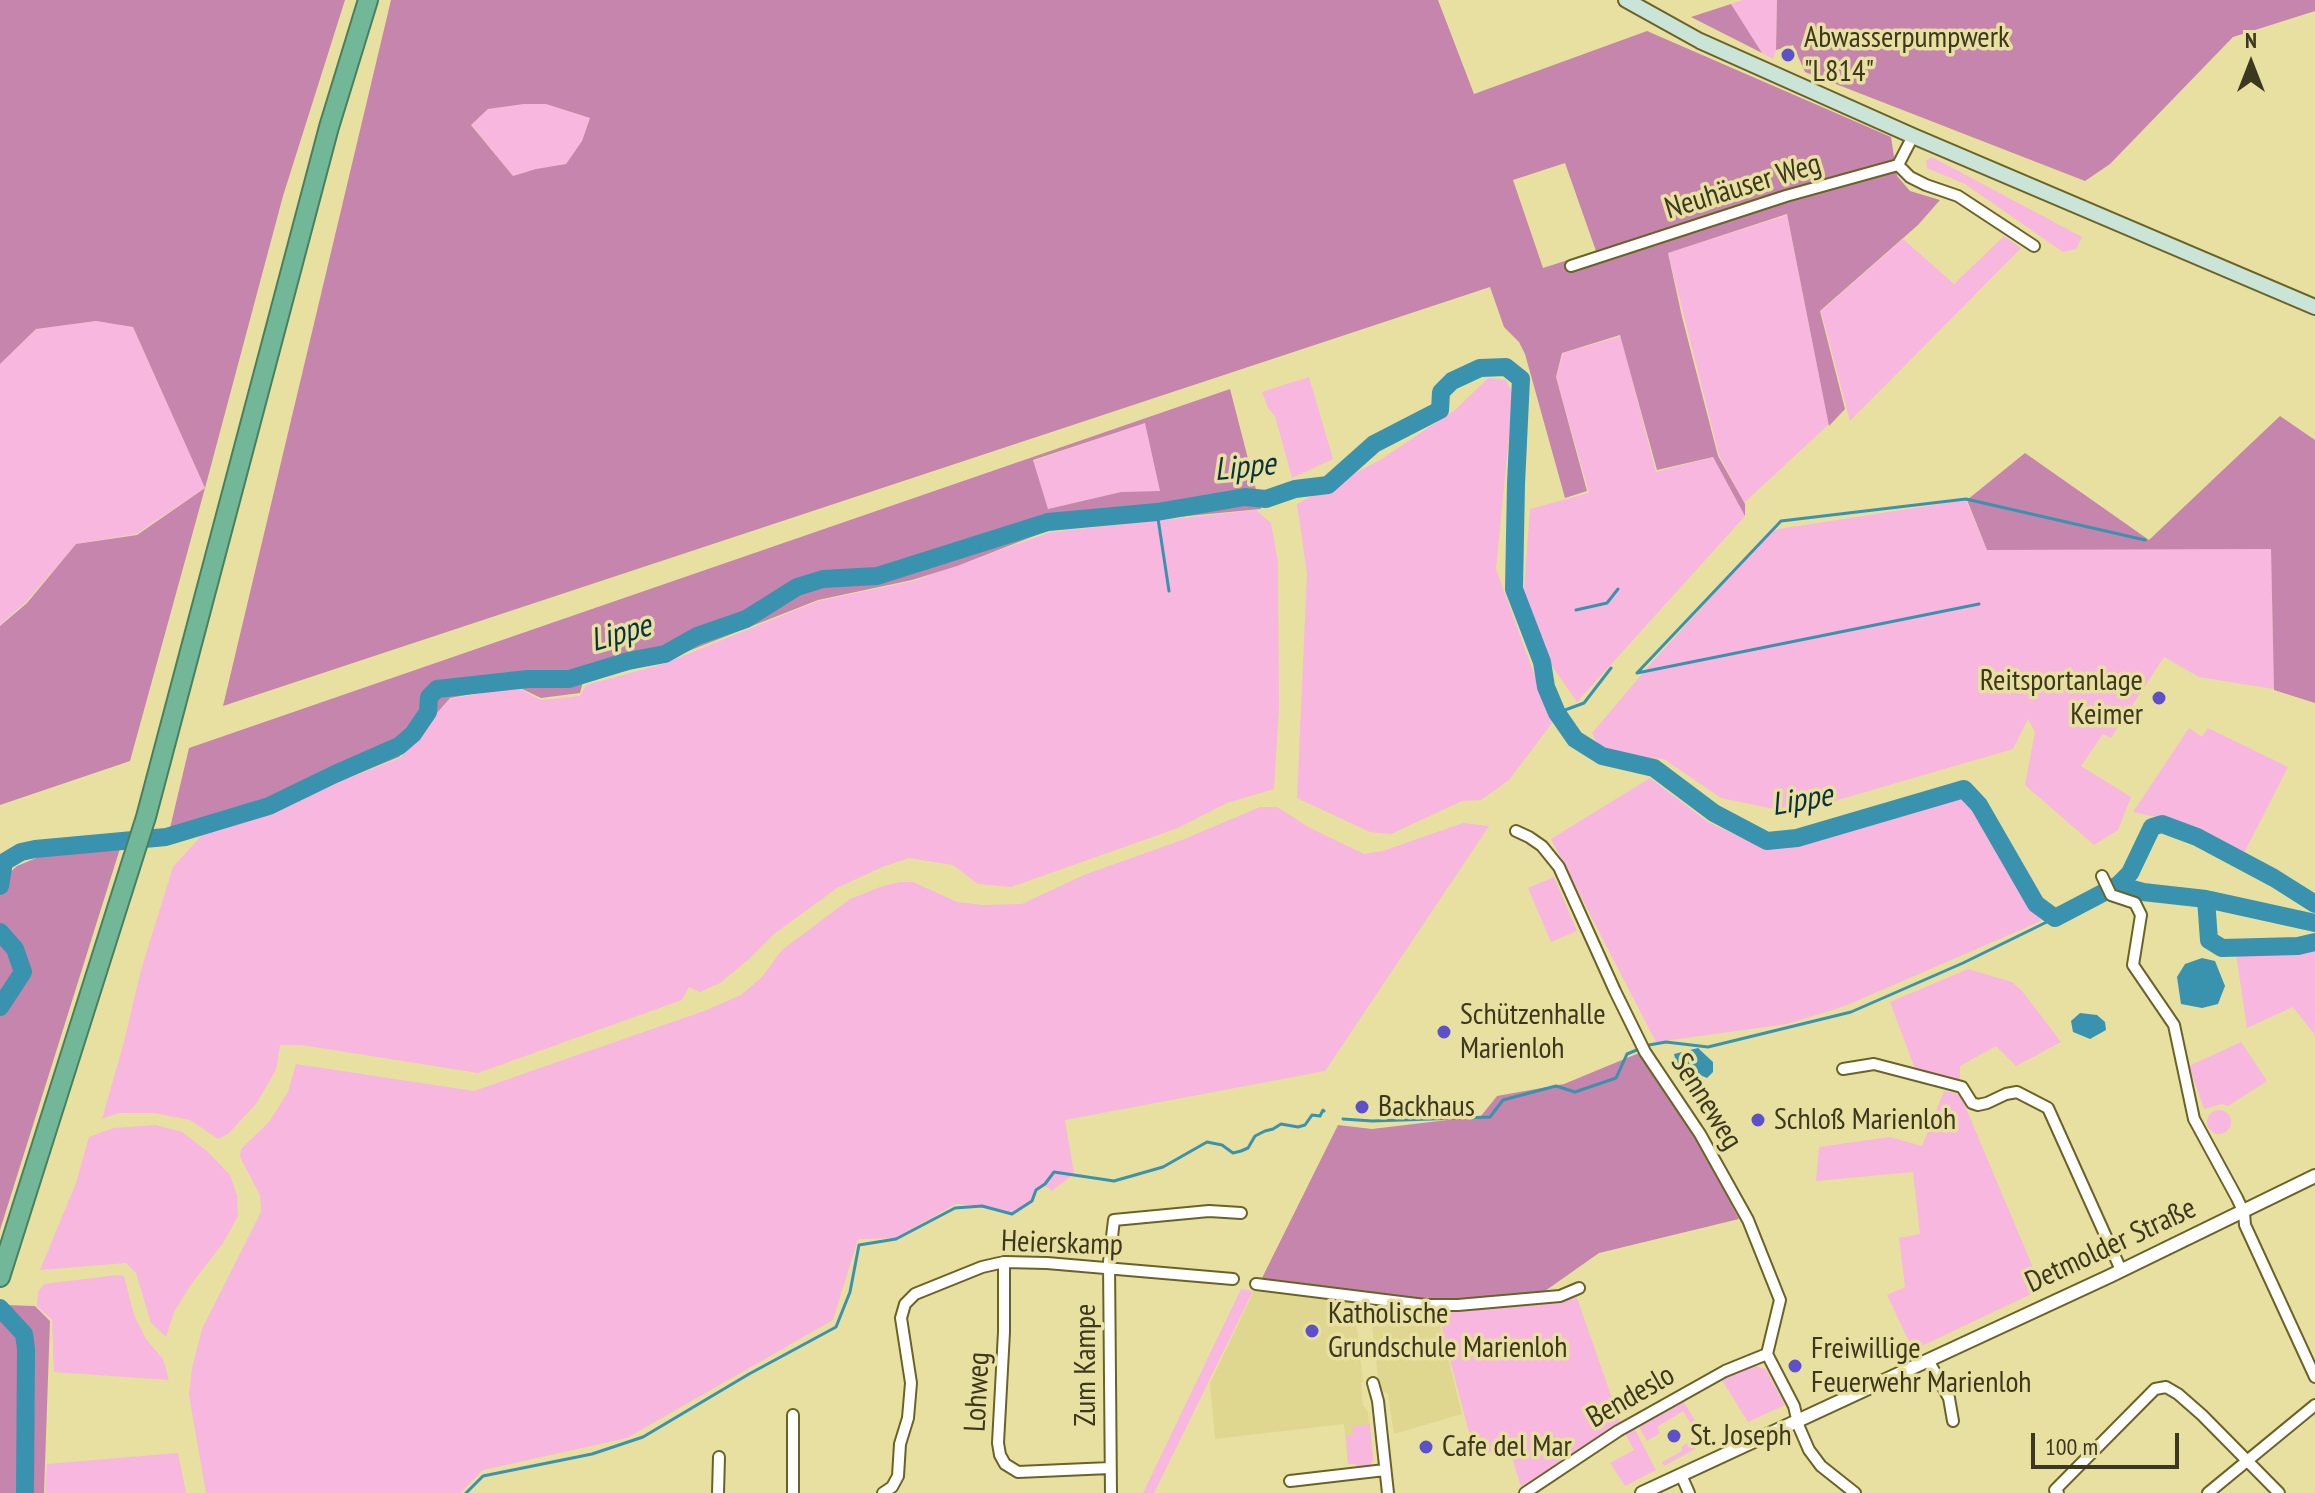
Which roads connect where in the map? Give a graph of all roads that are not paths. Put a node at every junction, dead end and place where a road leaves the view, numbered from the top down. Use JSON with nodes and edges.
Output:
{"nodes":[{"id":1,"x":368,"y":0,"type":"edge"},
{"id":2,"x":1626,"y":0,"type":"edge"},
{"id":3,"x":1913,"y":136,"type":"junction"},
{"id":4,"x":1898,"y":165,"type":"junction"},
{"id":5,"x":2034,"y":246,"type":"dead end"},
{"id":6,"x":1571,"y":266,"type":"dead end"},
{"id":7,"x":2315,"y":307,"type":"edge"},
{"id":8,"x":1516,"y":831,"type":"dead end"},
{"id":9,"x":2102,"y":879,"type":"dead end"},
{"id":10,"x":1843,"y":1069,"type":"dead end"},
{"id":11,"x":2315,"y":1176,"type":"edge"},
{"id":12,"x":1241,"y":1213,"type":"dead end"},
{"id":13,"x":2244,"y":1213,"type":"junction"},
{"id":14,"x":1004,"y":1262,"type":"junction"},
{"id":15,"x":1110,"y":1268,"type":"junction"},
{"id":16,"x":2121,"y":1270,"type":"junction"},
{"id":17,"x":0,"y":1277,"type":"edge"},
{"id":18,"x":1233,"y":1279,"type":"dead end"},
{"id":19,"x":1256,"y":1284,"type":"dead end"},
{"id":20,"x":1579,"y":1288,"type":"dead end"},
{"id":21,"x":1767,"y":1354,"type":"junction"},
{"id":22,"x":1928,"y":1360,"type":"junction"},
{"id":23,"x":2315,"y":1377,"type":"edge"},
{"id":24,"x":1373,"y":1383,"type":"dead end"},
{"id":25,"x":2315,"y":1405,"type":"edge"},
{"id":26,"x":793,"y":1415,"type":"dead end"},
{"id":27,"x":1798,"y":1419,"type":"junction"},
{"id":28,"x":1953,"y":1421,"type":"dead end"},
{"id":29,"x":719,"y":1457,"type":"dead end"},
{"id":30,"x":2246,"y":1461,"type":"junction"},
{"id":31,"x":1110,"y":1468,"type":"junction"},
{"id":32,"x":1385,"y":1470,"type":"junction"},
{"id":33,"x":1681,"y":1475,"type":"junction"},
{"id":34,"x":1290,"y":1481,"type":"dead end"},
{"id":35,"x":718,"y":1493,"type":"edge"},
{"id":36,"x":793,"y":1493,"type":"edge"},
{"id":37,"x":883,"y":1493,"type":"edge"},
{"id":38,"x":1111,"y":1493,"type":"edge"},
{"id":39,"x":1388,"y":1493,"type":"edge"},
{"id":40,"x":1525,"y":1493,"type":"edge"},
{"id":41,"x":1642,"y":1493,"type":"edge"},
{"id":42,"x":1689,"y":1493,"type":"edge"},
{"id":43,"x":1855,"y":1493,"type":"edge"},
{"id":44,"x":2058,"y":1493,"type":"edge"},
{"id":45,"x":2208,"y":1493,"type":"edge"},
{"id":46,"x":2279,"y":1493,"type":"edge"}],
"edges":[{"from":1,"to":17,"type":"highway"},
{"from":2,"to":3,"type":"main road"},
{"from":3,"to":4,"type":"street"},
{"from":3,"to":7,"type":"main road"},
{"from":4,"to":5,"type":"street"},
{"from":4,"to":6,"type":"street","name":"Neuhäuser Weg"},
{"from":8,"to":21,"type":"street","name":"Senneweg"},
{"from":9,"to":13,"type":"street"},
{"from":10,"to":16,"type":"street"},
{"from":11,"to":13,"type":"street","name":"Detmolder Straße"},
{"from":12,"to":15,"type":"street","name":"Zum Kampe"},
{"from":13,"to":16,"type":"street","name":"Detmolder Straße"},
{"from":13,"to":23,"type":"street"},
{"from":14,"to":15,"type":"street","name":"Heierskamp"},
{"from":14,"to":31,"type":"street","name":"Lohweg"},
{"from":14,"to":37,"type":"street","name":"Heierskamp"},
{"from":15,"to":18,"type":"street","name":"Heierskamp"},
{"from":15,"to":31,"type":"street","name":"Zum Kampe"},
{"from":16,"to":22,"type":"street","name":"Detmolder Straße"},
{"from":19,"to":20,"type":"street"},
{"from":21,"to":27,"type":"street"},
{"from":21,"to":40,"type":"street","name":"Bendeslo"},
{"from":22,"to":27,"type":"street","name":"Detmolder Straße"},
{"from":22,"to":28,"type":"street"},
{"from":24,"to":32,"type":"street"},
{"from":25,"to":30,"type":"street"},
{"from":26,"to":36,"type":"street"},
{"from":27,"to":33,"type":"street","name":"Detmolder Straße"},
{"from":27,"to":43,"type":"street"},
{"from":29,"to":35,"type":"street"},
{"from":30,"to":44,"type":"street"},
{"from":30,"to":45,"type":"street"},
{"from":30,"to":46,"type":"street"},
{"from":31,"to":38,"type":"street","name":"Zum Kampe"},
{"from":32,"to":34,"type":"street"},
{"from":32,"to":39,"type":"street"},
{"from":33,"to":41,"type":"street","name":"Detmolder Straße"},
{"from":33,"to":42,"type":"street"}]}
